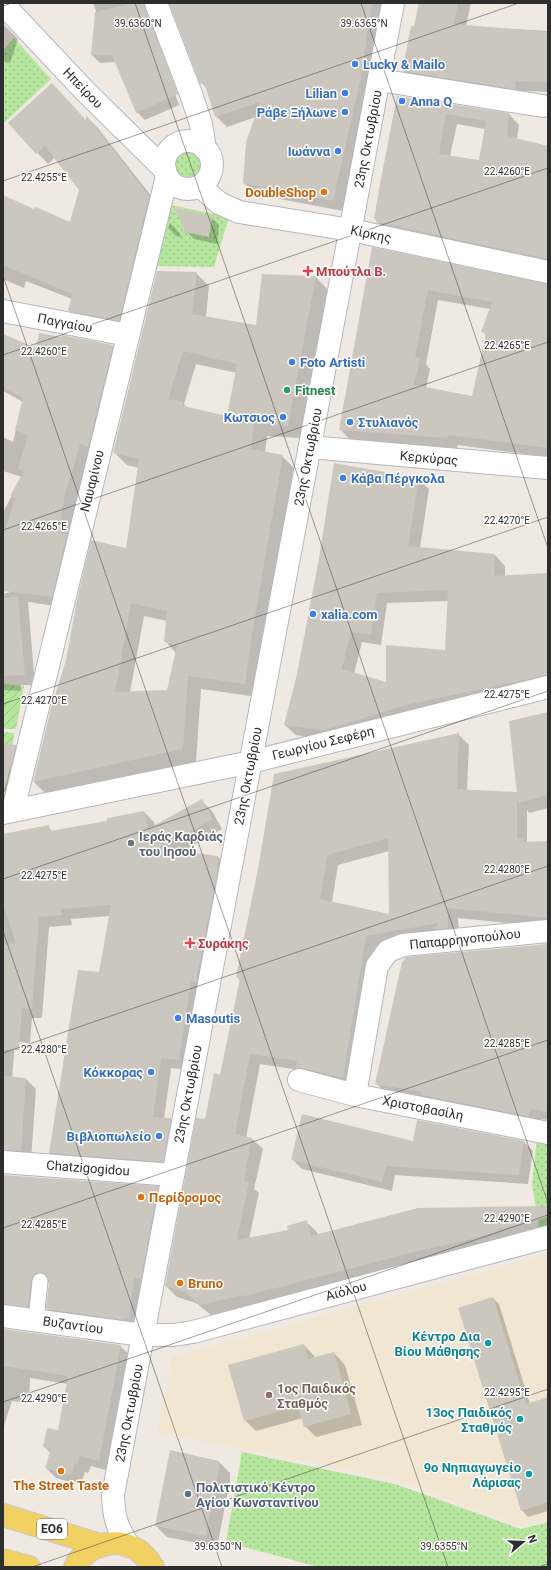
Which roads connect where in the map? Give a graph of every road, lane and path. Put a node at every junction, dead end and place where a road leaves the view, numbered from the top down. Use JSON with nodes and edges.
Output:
{"nodes":[{"id":1,"x":156,"y":3,"type":"edge"},
{"id":2,"x":394,"y":3,"type":"edge"},
{"id":3,"x":3,"y":4,"type":"edge"},
{"id":4,"x":379,"y":80,"type":"junction"},
{"id":5,"x":543,"y":106,"type":"dead end"},
{"id":6,"x":205,"y":149,"type":"junction"},
{"id":7,"x":166,"y":173,"type":"junction"},
{"id":8,"x":200,"y":186,"type":"junction"},
{"id":9,"x":351,"y":230,"type":"junction"},
{"id":10,"x":548,"y":272,"type":"edge"},
{"id":11,"x":3,"y":311,"type":"edge"},
{"id":12,"x":128,"y":335,"type":"junction"},
{"id":13,"x":310,"y":447,"type":"junction"},
{"id":14,"x":548,"y":468,"type":"edge"},
{"id":15,"x":548,"y":687,"type":"edge"},
{"id":16,"x":251,"y":762,"type":"junction"},
{"id":17,"x":8,"y":811,"type":"edge"},
{"id":18,"x":548,"y":931,"type":"edge"},
{"id":19,"x":299,"y":1080,"type":"dead end"},
{"id":20,"x":355,"y":1094,"type":"junction"},
{"id":21,"x":548,"y":1133,"type":"edge"},
{"id":22,"x":3,"y":1162,"type":"edge"},
{"id":23,"x":173,"y":1175,"type":"junction"},
{"id":24,"x":548,"y":1238,"type":"edge"},
{"id":25,"x":40,"y":1281,"type":"dead end"},
{"id":26,"x":3,"y":1316,"type":"edge"},
{"id":27,"x":36,"y":1320,"type":"junction"},
{"id":28,"x":143,"y":1335,"type":"junction"},
{"id":29,"x":3,"y":1515,"type":"edge"},
{"id":30,"x":100,"y":1545,"type":"junction"},
{"id":31,"x":129,"y":1546,"type":"junction"},
{"id":32,"x":3,"y":1560,"type":"edge"},
{"id":33,"x":150,"y":1563,"type":"edge"},
{"id":34,"x":29,"y":1567,"type":"edge"},
{"id":35,"x":75,"y":1567,"type":"edge"},
{"id":36,"x":171,"y":1567,"type":"edge"}],
"edges":[{"from":1,"to":6,"type":"street"},
{"from":2,"to":4,"type":"street","name":"23ης Οκτωβρίου"},
{"from":3,"to":7,"type":"street","name":"Ηπείρου"},
{"from":4,"to":5,"type":"street"},
{"from":4,"to":9,"type":"street","name":"23ης Οκτωβρίου"},
{"from":6,"to":7,"type":"street"},
{"from":6,"to":8,"type":"street"},
{"from":7,"to":8,"type":"street"},
{"from":7,"to":12,"type":"street","name":"Ναυαρίνου"},
{"from":8,"to":9,"type":"street","name":"Κίρκης"},
{"from":9,"to":10,"type":"street","name":"Κίρκης"},
{"from":9,"to":13,"type":"street","name":"23ης Οκτωβρίου"},
{"from":11,"to":12,"type":"street","name":"Παγγαίου"},
{"from":12,"to":17,"type":"street","name":"Ναυαρίνου"},
{"from":13,"to":14,"type":"street","name":"Κερκύρας"},
{"from":13,"to":16,"type":"street","name":"23ης Οκτωβρίου"},
{"from":15,"to":16,"type":"street","name":"Γεωργίου Σεφέρη"},
{"from":16,"to":17,"type":"street","name":"Γεωργίου Σεφέρη"},
{"from":16,"to":23,"type":"street","name":"23ης Οκτωβρίου"},
{"from":18,"to":20,"type":"street","name":"Παπαρρηγοπούλου"},
{"from":19,"to":20,"type":"street","name":"Χριστοβασίλη"},
{"from":20,"to":21,"type":"street","name":"Χριστοβασίλη"},
{"from":22,"to":23,"type":"street","name":"Chatzigogidou"},
{"from":23,"to":28,"type":"street","name":"23ης Οκτωβρίου"},
{"from":24,"to":28,"type":"street","name":"Αιόλου"},
{"from":25,"to":27,"type":"lane"},
{"from":26,"to":27,"type":"street","name":"Βυζαντίου"},
{"from":27,"to":28,"type":"street","name":"Βυζαντίου"},
{"from":28,"to":31,"type":"street","name":"23ης Οκτωβρίου"},
{"from":29,"to":30,"type":"main road","number":"ΕΟ6"},
{"from":30,"to":31,"type":"main road","number":"ΕΟ6"},
{"from":30,"to":35,"type":"main road"},
{"from":31,"to":33,"type":"main road","number":"ΕΟ6"},
{"from":32,"to":34,"type":"main road"},
{"from":33,"to":36,"type":"main road"}]}
